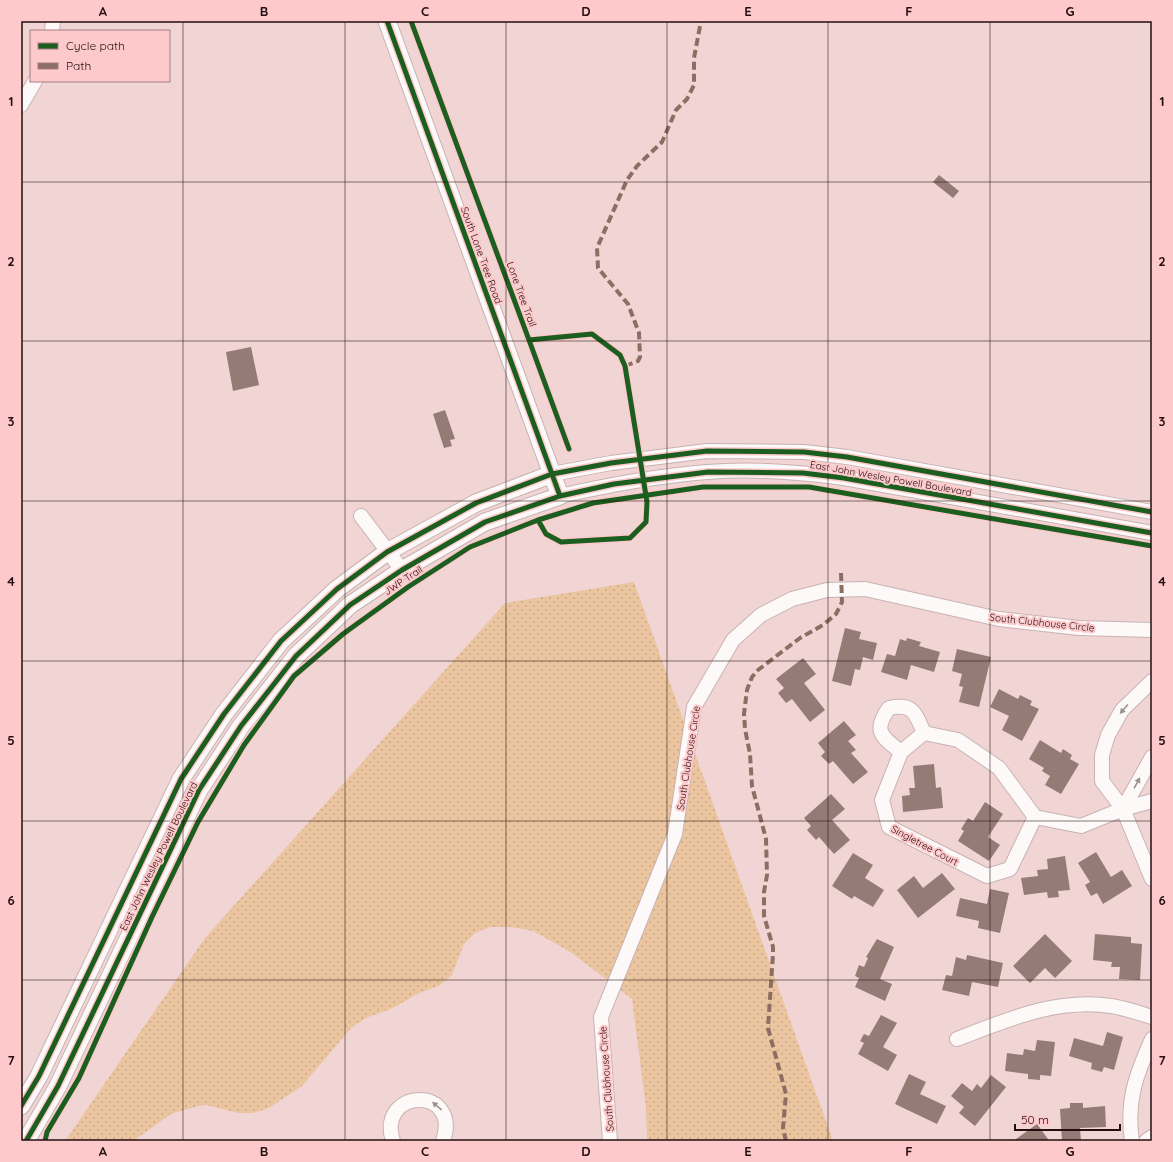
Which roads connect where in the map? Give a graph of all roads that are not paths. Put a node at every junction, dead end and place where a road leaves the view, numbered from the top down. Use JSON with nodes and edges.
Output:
{"nodes":[{"id":1,"x":387,"y":21,"type":"edge"},
{"id":2,"x":34,"y":82,"type":"edge"},
{"id":3,"x":21,"y":105,"type":"edge"},
{"id":4,"x":552,"y":474,"type":"junction"},
{"id":5,"x":560,"y":496,"type":"junction"},
{"id":6,"x":1152,"y":512,"type":"edge"},
{"id":7,"x":361,"y":516,"type":"dead end"},
{"id":8,"x":1152,"y":533,"type":"edge"},
{"id":9,"x":387,"y":552,"type":"junction"},
{"id":10,"x":402,"y":570,"type":"junction"},
{"id":11,"x":1152,"y":630,"type":"edge"},
{"id":12,"x":1152,"y":681,"type":"edge"},
{"id":13,"x":924,"y":733,"type":"junction"},
{"id":14,"x":901,"y":752,"type":"junction"},
{"id":15,"x":1152,"y":757,"type":"edge"},
{"id":16,"x":1152,"y":801,"type":"edge"},
{"id":17,"x":1123,"y":809,"type":"junction"},
{"id":18,"x":1036,"y":817,"type":"junction"},
{"id":19,"x":1152,"y":879,"type":"edge"},
{"id":20,"x":1152,"y":1017,"type":"edge"},
{"id":21,"x":957,"y":1039,"type":"dead end"},
{"id":22,"x":1152,"y":1039,"type":"edge"},
{"id":23,"x":21,"y":1106,"type":"edge"},
{"id":24,"x":1152,"y":1137,"type":"edge"},
{"id":25,"x":26,"y":1141,"type":"edge"},
{"id":26,"x":393,"y":1141,"type":"edge"},
{"id":27,"x":444,"y":1141,"type":"edge"},
{"id":28,"x":610,"y":1141,"type":"edge"},
{"id":29,"x":1132,"y":1141,"type":"edge"},
{"id":30,"x":1146,"y":1141,"type":"edge"}],
"edges":[{"from":1,"to":4,"type":"main road","name":"South Lone Tree Road"},
{"from":2,"to":3,"type":"street"},
{"from":4,"to":5,"type":"main road","name":"South Lone Tree Road"},
{"from":4,"to":6,"type":"street","name":"East John Wesley Powell Boulevard"},
{"from":4,"to":9,"type":"main road","name":"East John Wesley Powell Boulevard"},
{"from":5,"to":8,"type":"street","name":"East John Wesley Powell Boulevard"},
{"from":5,"to":10,"type":"main road","name":"East John Wesley Powell Boulevard"},
{"from":7,"to":9,"type":"street"},
{"from":9,"to":10,"type":"street"},
{"from":9,"to":23,"type":"main road","name":"East John Wesley Powell Boulevard"},
{"from":10,"to":25,"type":"main road","name":"East John Wesley Powell Boulevard"},
{"from":11,"to":28,"type":"street","name":"South Clubhouse Circle"},
{"from":12,"to":17,"type":"street","one_way":true},
{"from":13,"to":14,"type":"street","name":"Singletree Court"},
{"from":13,"to":14,"type":"street"},
{"from":13,"to":18,"type":"street"},
{"from":14,"to":18,"type":"street","name":"Singletree Court"},
{"from":17,"to":15,"type":"street","one_way":true},
{"from":16,"to":17,"type":"street"},
{"from":17,"to":18,"type":"street"},
{"from":17,"to":19,"type":"street"},
{"from":20,"to":21,"type":"street"},
{"from":22,"to":29,"type":"street"},
{"from":24,"to":30,"type":"street"},
{"from":27,"to":26,"type":"street","one_way":true}]}
